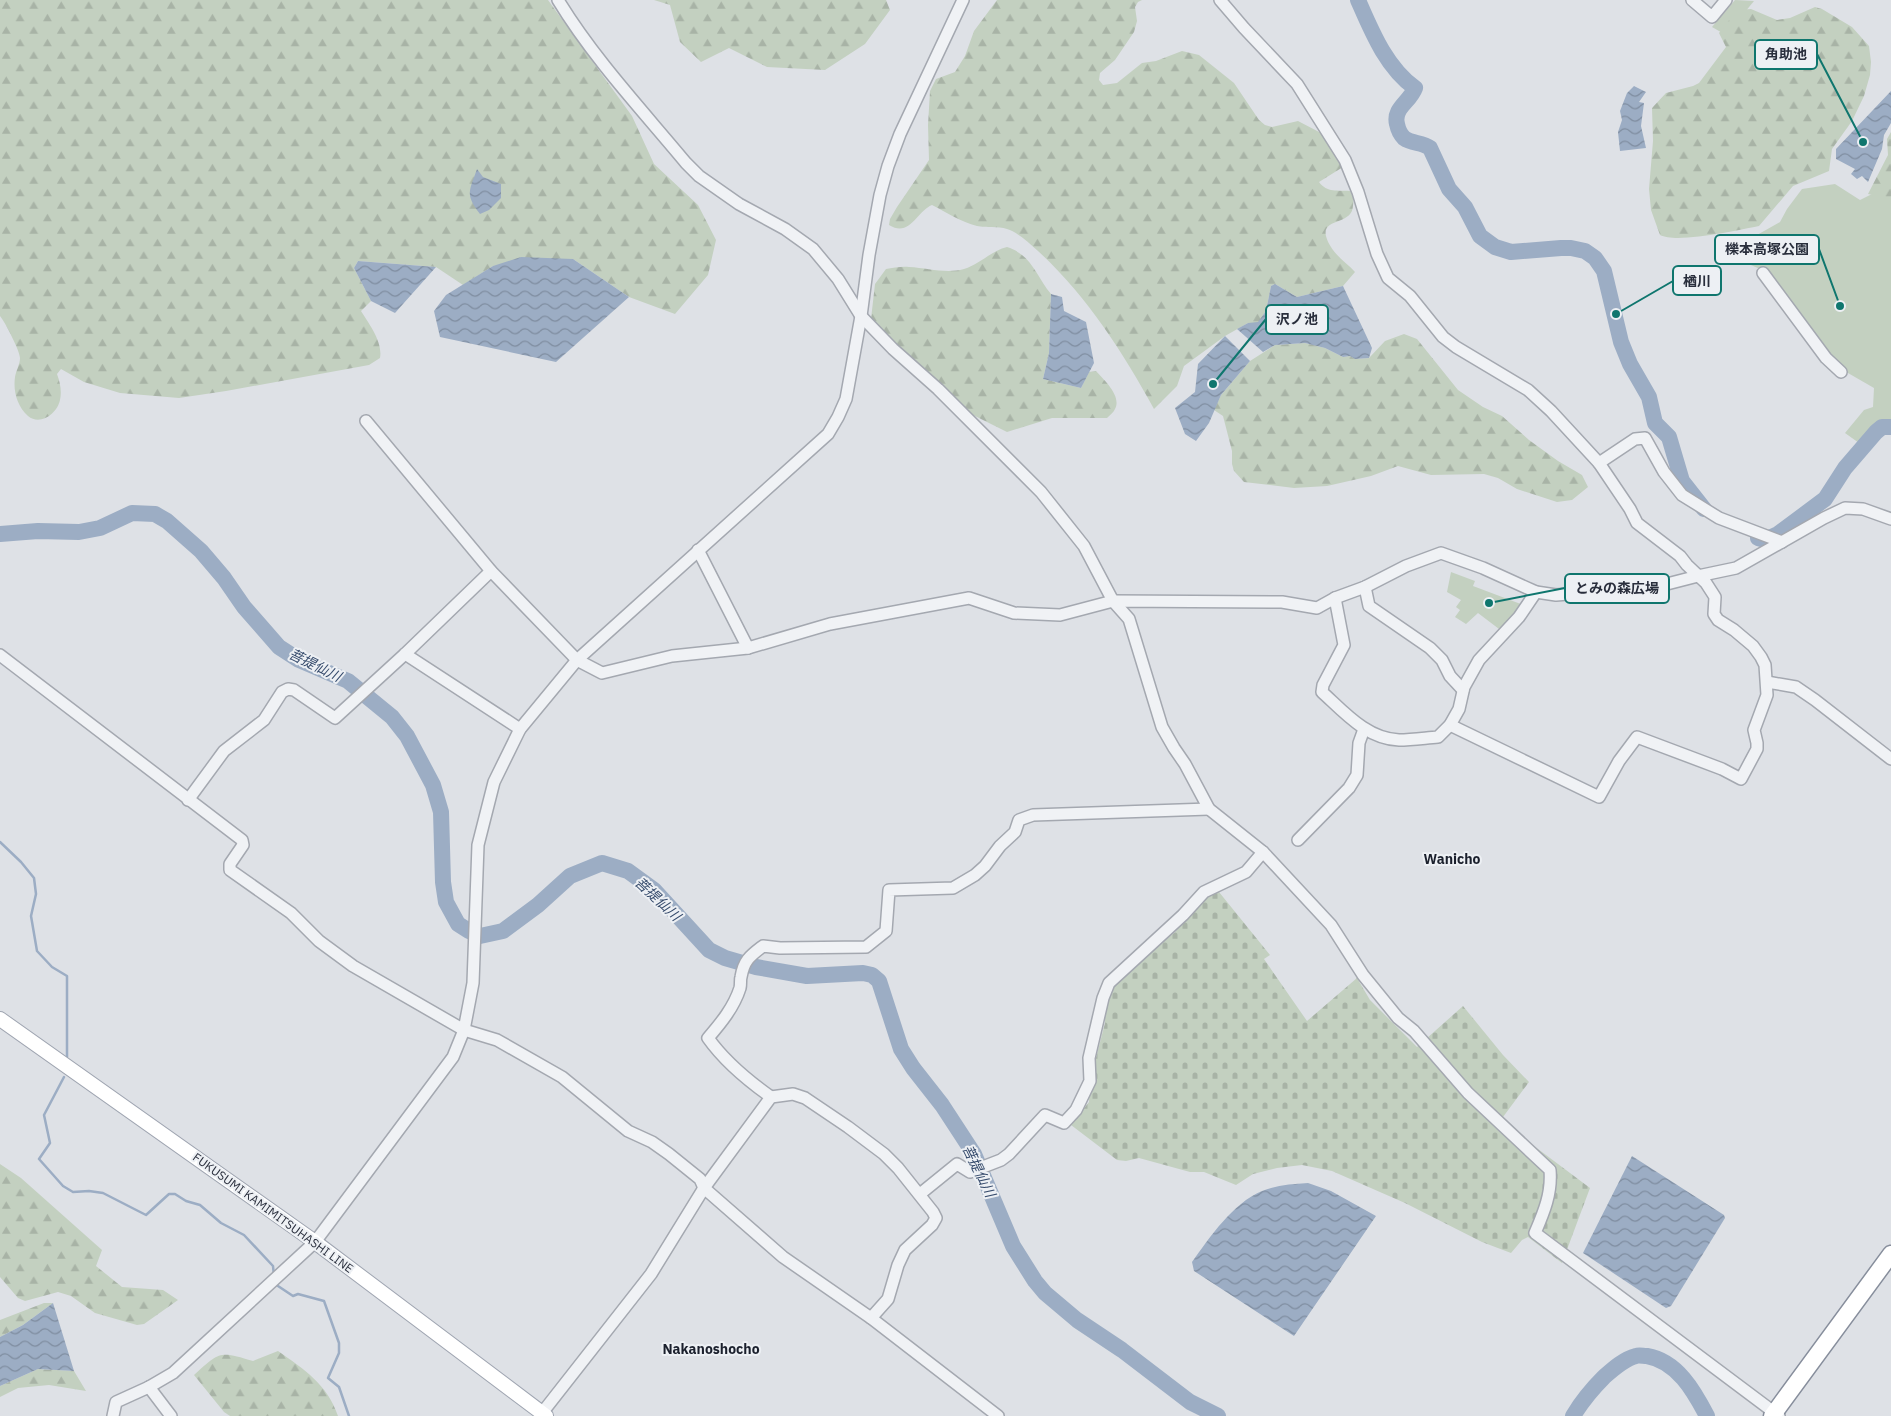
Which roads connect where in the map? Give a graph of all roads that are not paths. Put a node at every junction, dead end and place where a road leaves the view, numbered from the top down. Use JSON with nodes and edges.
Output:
{"nodes":[{"id":1,"x":558,"y":0,"type":"edge"},
{"id":2,"x":963,"y":0,"type":"edge"},
{"id":3,"x":1220,"y":0,"type":"edge"},
{"id":4,"x":1692,"y":0,"type":"edge"},
{"id":5,"x":1726,"y":0,"type":"edge"},
{"id":6,"x":1762,"y":273,"type":"dead end"},
{"id":7,"x":861,"y":316,"type":"junction"},
{"id":8,"x":1841,"y":372,"type":"dead end"},
{"id":9,"x":366,"y":421,"type":"dead end"},
{"id":10,"x":1599,"y":463,"type":"junction"},
{"id":11,"x":1891,"y":518,"type":"edge"},
{"id":12,"x":1782,"y":542,"type":"junction"},
{"id":13,"x":698,"y":550,"type":"junction"},
{"id":14,"x":491,"y":571,"type":"junction"},
{"id":15,"x":1698,"y":576,"type":"junction"},
{"id":16,"x":1365,"y":587,"type":"junction"},
{"id":17,"x":1536,"y":592,"type":"junction"},
{"id":18,"x":1335,"y":598,"type":"junction"},
{"id":19,"x":1114,"y":601,"type":"junction"},
{"id":20,"x":748,"y":648,"type":"junction"},
{"id":21,"x":405,"y":654,"type":"junction"},
{"id":22,"x":0,"y":655,"type":"edge"},
{"id":23,"x":577,"y":660,"type":"junction"},
{"id":24,"x":1767,"y":682,"type":"junction"},
{"id":25,"x":1463,"y":690,"type":"junction"},
{"id":26,"x":1450,"y":725,"type":"junction"},
{"id":27,"x":520,"y":729,"type":"junction"},
{"id":28,"x":1364,"y":729,"type":"junction"},
{"id":29,"x":1891,"y":759,"type":"edge"},
{"id":30,"x":188,"y":800,"type":"junction"},
{"id":31,"x":1209,"y":809,"type":"junction"},
{"id":32,"x":1298,"y":840,"type":"dead end"},
{"id":33,"x":1263,"y":852,"type":"junction"},
{"id":34,"x":0,"y":1020,"type":"edge"},
{"id":35,"x":464,"y":1030,"type":"junction"},
{"id":36,"x":771,"y":1097,"type":"junction"},
{"id":37,"x":704,"y":1188,"type":"junction"},
{"id":38,"x":920,"y":1194,"type":"junction"},
{"id":39,"x":315,"y":1242,"type":"junction"},
{"id":40,"x":1891,"y":1254,"type":"edge"},
{"id":41,"x":872,"y":1318,"type":"junction"},
{"id":42,"x":149,"y":1387,"type":"junction"},
{"id":43,"x":542,"y":1415,"type":"edge"},
{"id":44,"x":1775,"y":1415,"type":"edge"},
{"id":45,"x":112,"y":1416,"type":"edge"},
{"id":46,"x":171,"y":1416,"type":"edge"},
{"id":47,"x":998,"y":1416,"type":"edge"}],
"edges":[{"from":1,"to":7,"type":"street"},
{"from":2,"to":7,"type":"street"},
{"from":3,"to":10,"type":"street"},
{"from":4,"to":5,"type":"street"},
{"from":6,"to":8,"type":"street"},
{"from":7,"to":13,"type":"street"},
{"from":7,"to":19,"type":"street"},
{"from":9,"to":14,"type":"street"},
{"from":10,"to":12,"type":"street"},
{"from":10,"to":15,"type":"street"},
{"from":11,"to":12,"type":"street"},
{"from":12,"to":15,"type":"street"},
{"from":13,"to":20,"type":"street"},
{"from":13,"to":23,"type":"street"},
{"from":14,"to":21,"type":"street"},
{"from":14,"to":23,"type":"street"},
{"from":15,"to":17,"type":"street"},
{"from":15,"to":24,"type":"street"},
{"from":16,"to":17,"type":"street"},
{"from":16,"to":18,"type":"street"},
{"from":16,"to":25,"type":"street"},
{"from":17,"to":25,"type":"street"},
{"from":18,"to":19,"type":"street"},
{"from":18,"to":28,"type":"street"},
{"from":19,"to":20,"type":"street"},
{"from":19,"to":31,"type":"street"},
{"from":20,"to":23,"type":"street"},
{"from":21,"to":27,"type":"street"},
{"from":21,"to":30,"type":"street"},
{"from":22,"to":30,"type":"street"},
{"from":23,"to":27,"type":"street"},
{"from":24,"to":26,"type":"street"},
{"from":24,"to":29,"type":"street"},
{"from":25,"to":26,"type":"street"},
{"from":26,"to":28,"type":"street"},
{"from":27,"to":35,"type":"street"},
{"from":28,"to":32,"type":"street"},
{"from":30,"to":35,"type":"street"},
{"from":31,"to":33,"type":"street"},
{"from":31,"to":36,"type":"street"},
{"from":33,"to":38,"type":"street"},
{"from":33,"to":44,"type":"street"},
{"from":34,"to":39,"type":"main road","name":"FUKUSUMI KAMIMITSUHASHI LINE"},
{"from":35,"to":37,"type":"street"},
{"from":35,"to":39,"type":"street"},
{"from":36,"to":37,"type":"street"},
{"from":36,"to":38,"type":"street"},
{"from":37,"to":41,"type":"street"},
{"from":37,"to":43,"type":"street"},
{"from":38,"to":41,"type":"street"},
{"from":39,"to":42,"type":"street"},
{"from":39,"to":43,"type":"main road","name":"FUKUSUMI KAMIMITSUHASHI LINE"},
{"from":40,"to":44,"type":"highway"},
{"from":41,"to":47,"type":"street"},
{"from":42,"to":45,"type":"street"},
{"from":42,"to":46,"type":"street"}]}
